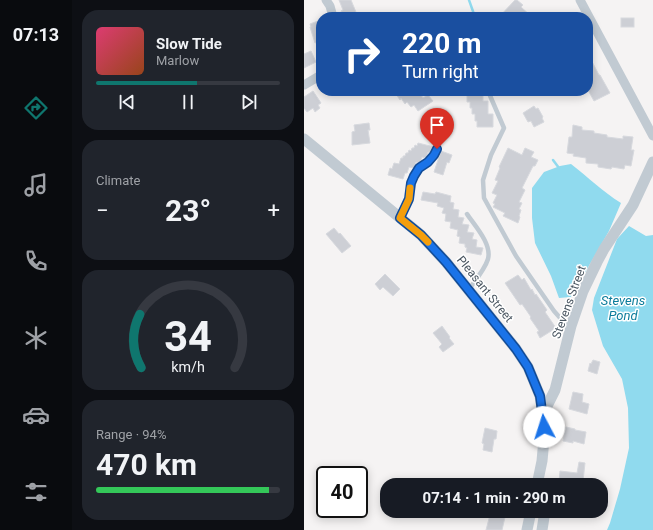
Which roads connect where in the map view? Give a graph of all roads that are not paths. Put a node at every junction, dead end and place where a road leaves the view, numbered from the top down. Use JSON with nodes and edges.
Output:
{"nodes":[{"id":1,"x":326,"y":0,"type":"edge"},
{"id":2,"x":580,"y":0,"type":"edge"},
{"id":3,"x":332,"y":12,"type":"edge"},
{"id":4,"x":586,"y":12,"type":"edge"},
{"id":5,"x":593,"y":24,"type":"edge"},
{"id":6,"x":316,"y":78,"type":"edge"},
{"id":7,"x":304,"y":85,"type":"edge"},
{"id":8,"x":490,"y":96,"type":"edge"},
{"id":9,"x":653,"y":136,"type":"edge"},
{"id":10,"x":304,"y":139,"type":"edge"},
{"id":11,"x":437,"y":149,"type":"dead end"},
{"id":12,"x":653,"y":162,"type":"edge"},
{"id":13,"x":467,"y":214,"type":"dead end"},
{"id":14,"x":400,"y":218,"type":"junction"},
{"id":15,"x":469,"y":289,"type":"junction"},
{"id":16,"x":570,"y":329,"type":"junction"},
{"id":17,"x":543,"y":414,"type":"junction"},
{"id":18,"x":542,"y":461,"type":"junction"},
{"id":19,"x":538,"y":478,"type":"edge"},
{"id":20,"x":545,"y":478,"type":"edge"},
{"id":21,"x":530,"y":518,"type":"edge"},
{"id":22,"x":544,"y":518,"type":"edge"},
{"id":23,"x":527,"y":530,"type":"edge"},
{"id":24,"x":542,"y":530,"type":"edge"}],
"edges":[{"from":1,"to":3,"type":"street"},
{"from":2,"to":4,"type":"street"},
{"from":5,"to":9,"type":"street"},
{"from":6,"to":7,"type":"street"},
{"from":8,"to":16,"type":"lane"},
{"from":10,"to":14,"type":"street","name":"Pleasant Street"},
{"from":11,"to":14,"type":"lane"},
{"from":12,"to":16,"type":"street","name":"Stevens Street"},
{"from":13,"to":15,"type":"lane"},
{"from":14,"to":15,"type":"street","name":"Pleasant Street"},
{"from":15,"to":17,"type":"street","name":"Pleasant Street"},
{"from":16,"to":17,"type":"street","name":"Stevens Street"},
{"from":17,"to":18,"type":"street","name":"Stevens Street"},
{"from":18,"to":19,"type":"street","name":"Stevens Street"},
{"from":18,"to":20,"type":"street"},
{"from":21,"to":23,"type":"street"},
{"from":22,"to":24,"type":"street"}]}
